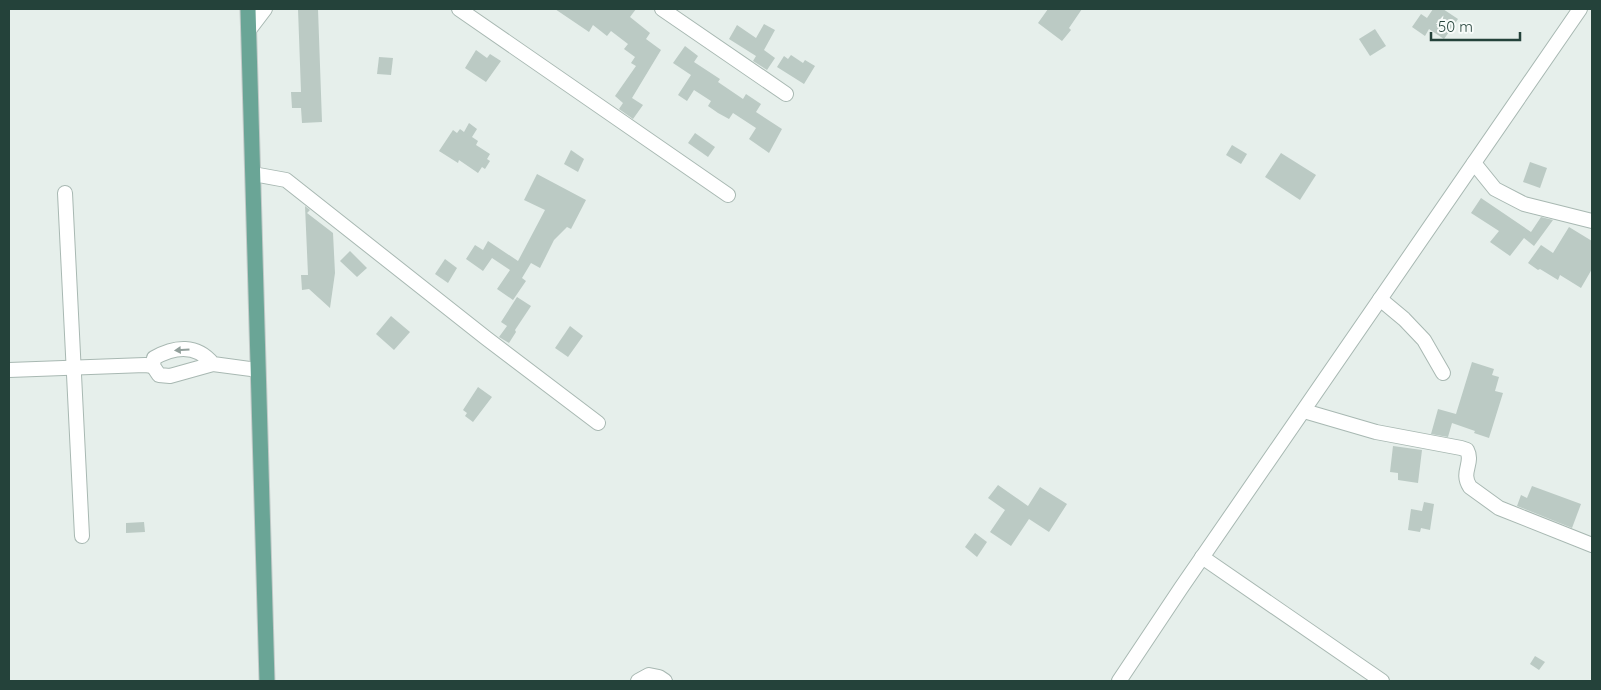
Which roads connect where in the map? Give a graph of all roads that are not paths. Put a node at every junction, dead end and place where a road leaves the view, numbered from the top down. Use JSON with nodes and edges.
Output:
{"nodes":[{"id":1,"x":248,"y":9,"type":"edge"},
{"id":2,"x":265,"y":9,"type":"edge"},
{"id":3,"x":459,"y":9,"type":"edge"},
{"id":4,"x":662,"y":9,"type":"edge"},
{"id":5,"x":1580,"y":9,"type":"edge"},
{"id":6,"x":249,"y":30,"type":"junction"},
{"id":7,"x":786,"y":94,"type":"dead end"},
{"id":8,"x":1474,"y":163,"type":"junction"},
{"id":9,"x":253,"y":174,"type":"junction"},
{"id":10,"x":65,"y":193,"type":"dead end"},
{"id":11,"x":728,"y":195,"type":"dead end"},
{"id":12,"x":1592,"y":221,"type":"edge"},
{"id":13,"x":1380,"y":299,"type":"junction"},
{"id":14,"x":213,"y":364,"type":"junction"},
{"id":15,"x":153,"y":366,"type":"junction"},
{"id":16,"x":73,"y":367,"type":"junction"},
{"id":17,"x":9,"y":370,"type":"edge"},
{"id":18,"x":258,"y":370,"type":"junction"},
{"id":19,"x":1443,"y":373,"type":"dead end"},
{"id":20,"x":1304,"y":411,"type":"junction"},
{"id":21,"x":598,"y":423,"type":"dead end"},
{"id":22,"x":82,"y":536,"type":"dead end"},
{"id":23,"x":1592,"y":545,"type":"edge"},
{"id":24,"x":1202,"y":558,"type":"junction"},
{"id":25,"x":267,"y":681,"type":"edge"},
{"id":26,"x":638,"y":681,"type":"edge"},
{"id":27,"x":665,"y":681,"type":"edge"},
{"id":28,"x":1119,"y":681,"type":"edge"},
{"id":29,"x":1382,"y":681,"type":"edge"}],
"edges":[{"from":1,"to":6,"type":"main road"},
{"from":2,"to":6,"type":"street"},
{"from":3,"to":11,"type":"street"},
{"from":4,"to":7,"type":"street"},
{"from":5,"to":8,"type":"street"},
{"from":6,"to":9,"type":"main road"},
{"from":8,"to":12,"type":"street"},
{"from":8,"to":13,"type":"street"},
{"from":9,"to":18,"type":"main road"},
{"from":9,"to":21,"type":"street"},
{"from":10,"to":16,"type":"street"},
{"from":13,"to":19,"type":"street"},
{"from":13,"to":20,"type":"street"},
{"from":14,"to":15,"type":"street"},
{"from":14,"to":15,"type":"street","one_way":true},
{"from":14,"to":18,"type":"street"},
{"from":15,"to":16,"type":"street"},
{"from":16,"to":17,"type":"street"},
{"from":16,"to":22,"type":"street"},
{"from":18,"to":25,"type":"main road"},
{"from":20,"to":23,"type":"street"},
{"from":20,"to":24,"type":"street"},
{"from":24,"to":28,"type":"street"},
{"from":24,"to":29,"type":"street"},
{"from":26,"to":27,"type":"street"}]}
